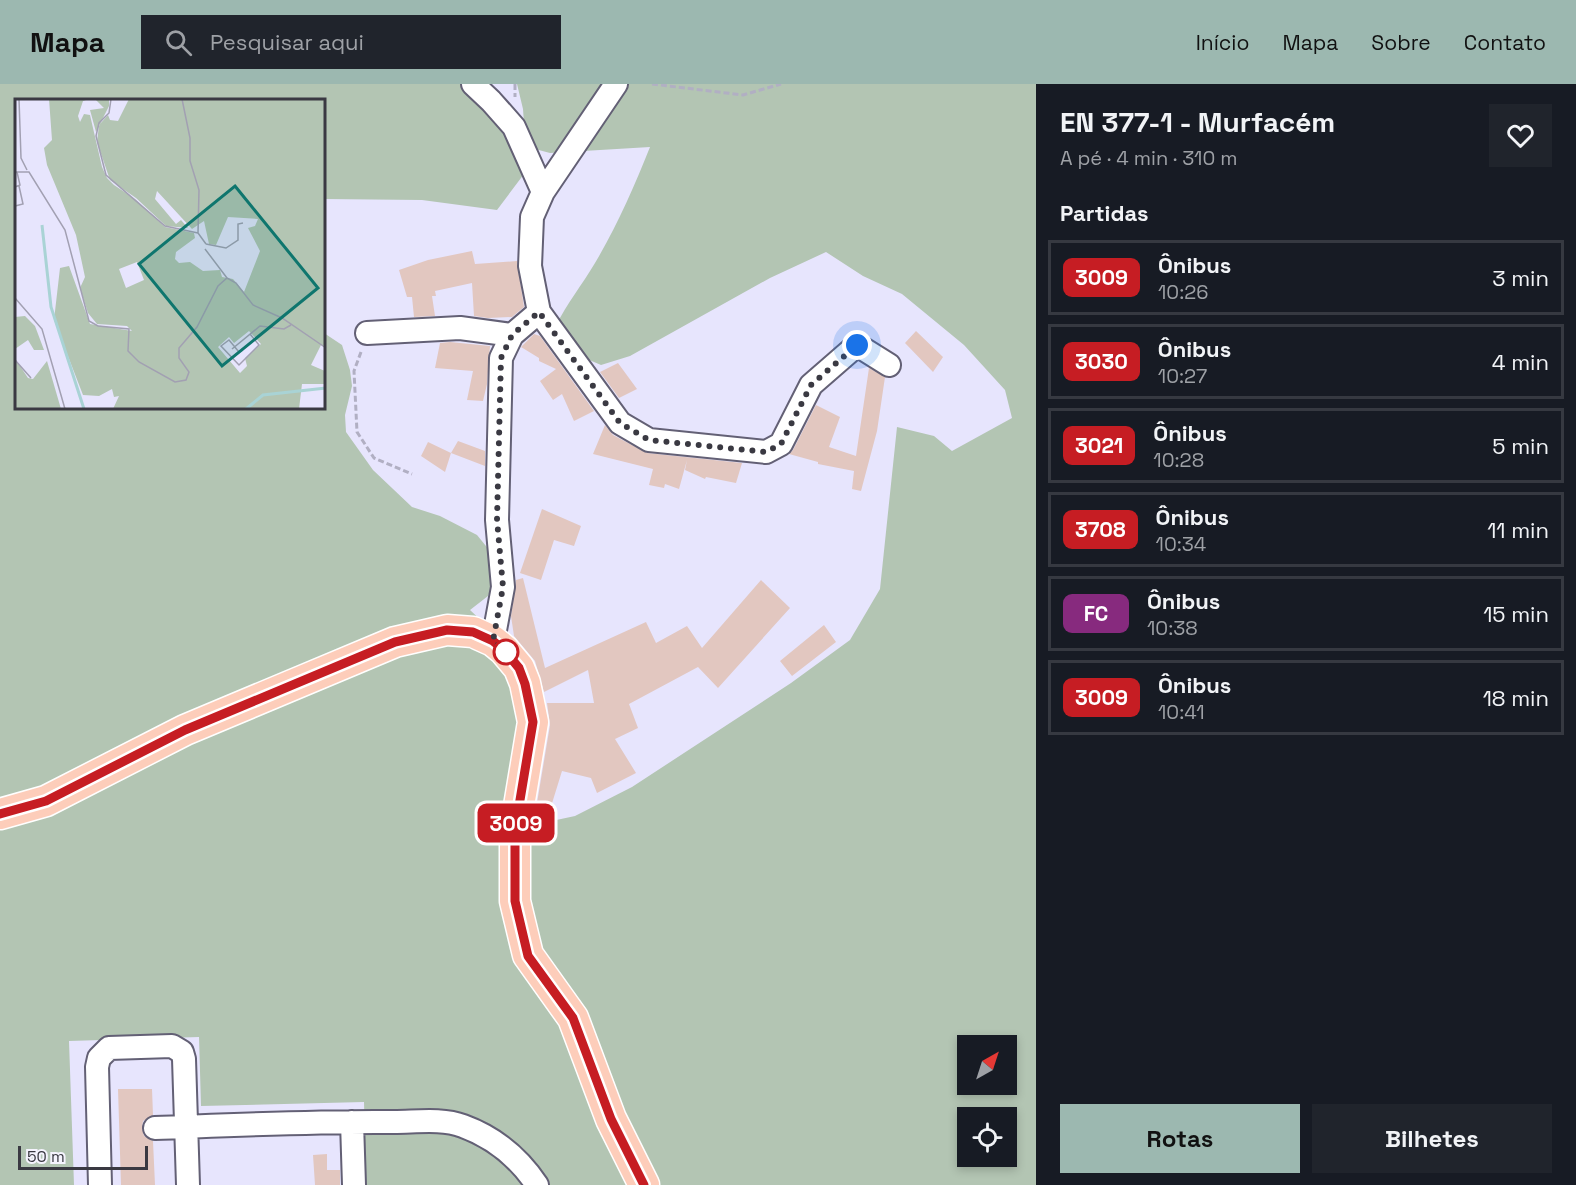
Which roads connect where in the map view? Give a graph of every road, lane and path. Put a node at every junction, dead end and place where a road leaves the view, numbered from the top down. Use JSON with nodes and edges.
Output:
{"nodes":[{"id":1,"x":473,"y":84,"type":"edge"},
{"id":2,"x":616,"y":84,"type":"edge"},
{"id":3,"x":652,"y":84,"type":"edge"},
{"id":4,"x":781,"y":84,"type":"edge"},
{"id":5,"x":543,"y":192,"type":"junction"},
{"id":6,"x":539,"y":312,"type":"junction"},
{"id":7,"x":367,"y":333,"type":"joint"},
{"id":8,"x":512,"y":335,"type":"junction"},
{"id":9,"x":889,"y":365,"type":"dead end"},
{"id":10,"x":412,"y":474,"type":"dead end"},
{"id":11,"x":493,"y":641,"type":"junction"},
{"id":12,"x":0,"y":814,"type":"edge"},
{"id":13,"x":352,"y":1122,"type":"junction"},
{"id":14,"x":186,"y":1127,"type":"junction"},
{"id":15,"x":155,"y":1128,"type":"dead end"},
{"id":16,"x":100,"y":1185,"type":"edge"},
{"id":17,"x":188,"y":1185,"type":"edge"},
{"id":18,"x":354,"y":1185,"type":"edge"},
{"id":19,"x":537,"y":1185,"type":"edge"},
{"id":20,"x":644,"y":1185,"type":"edge"}],
"edges":[{"from":1,"to":5,"type":"street"},
{"from":2,"to":5,"type":"street"},
{"from":3,"to":4,"type":"path"},
{"from":5,"to":6,"type":"street"},
{"from":6,"to":8,"type":"street"},
{"from":6,"to":9,"type":"street"},
{"from":7,"to":8,"type":"street"},
{"from":7,"to":10,"type":"path"},
{"from":8,"to":11,"type":"street"},
{"from":11,"to":12,"type":"main road"},
{"from":11,"to":20,"type":"main road"},
{"from":13,"to":14,"type":"street"},
{"from":13,"to":18,"type":"street"},
{"from":13,"to":19,"type":"street"},
{"from":14,"to":15,"type":"street"},
{"from":14,"to":16,"type":"street"},
{"from":14,"to":17,"type":"street"}]}
